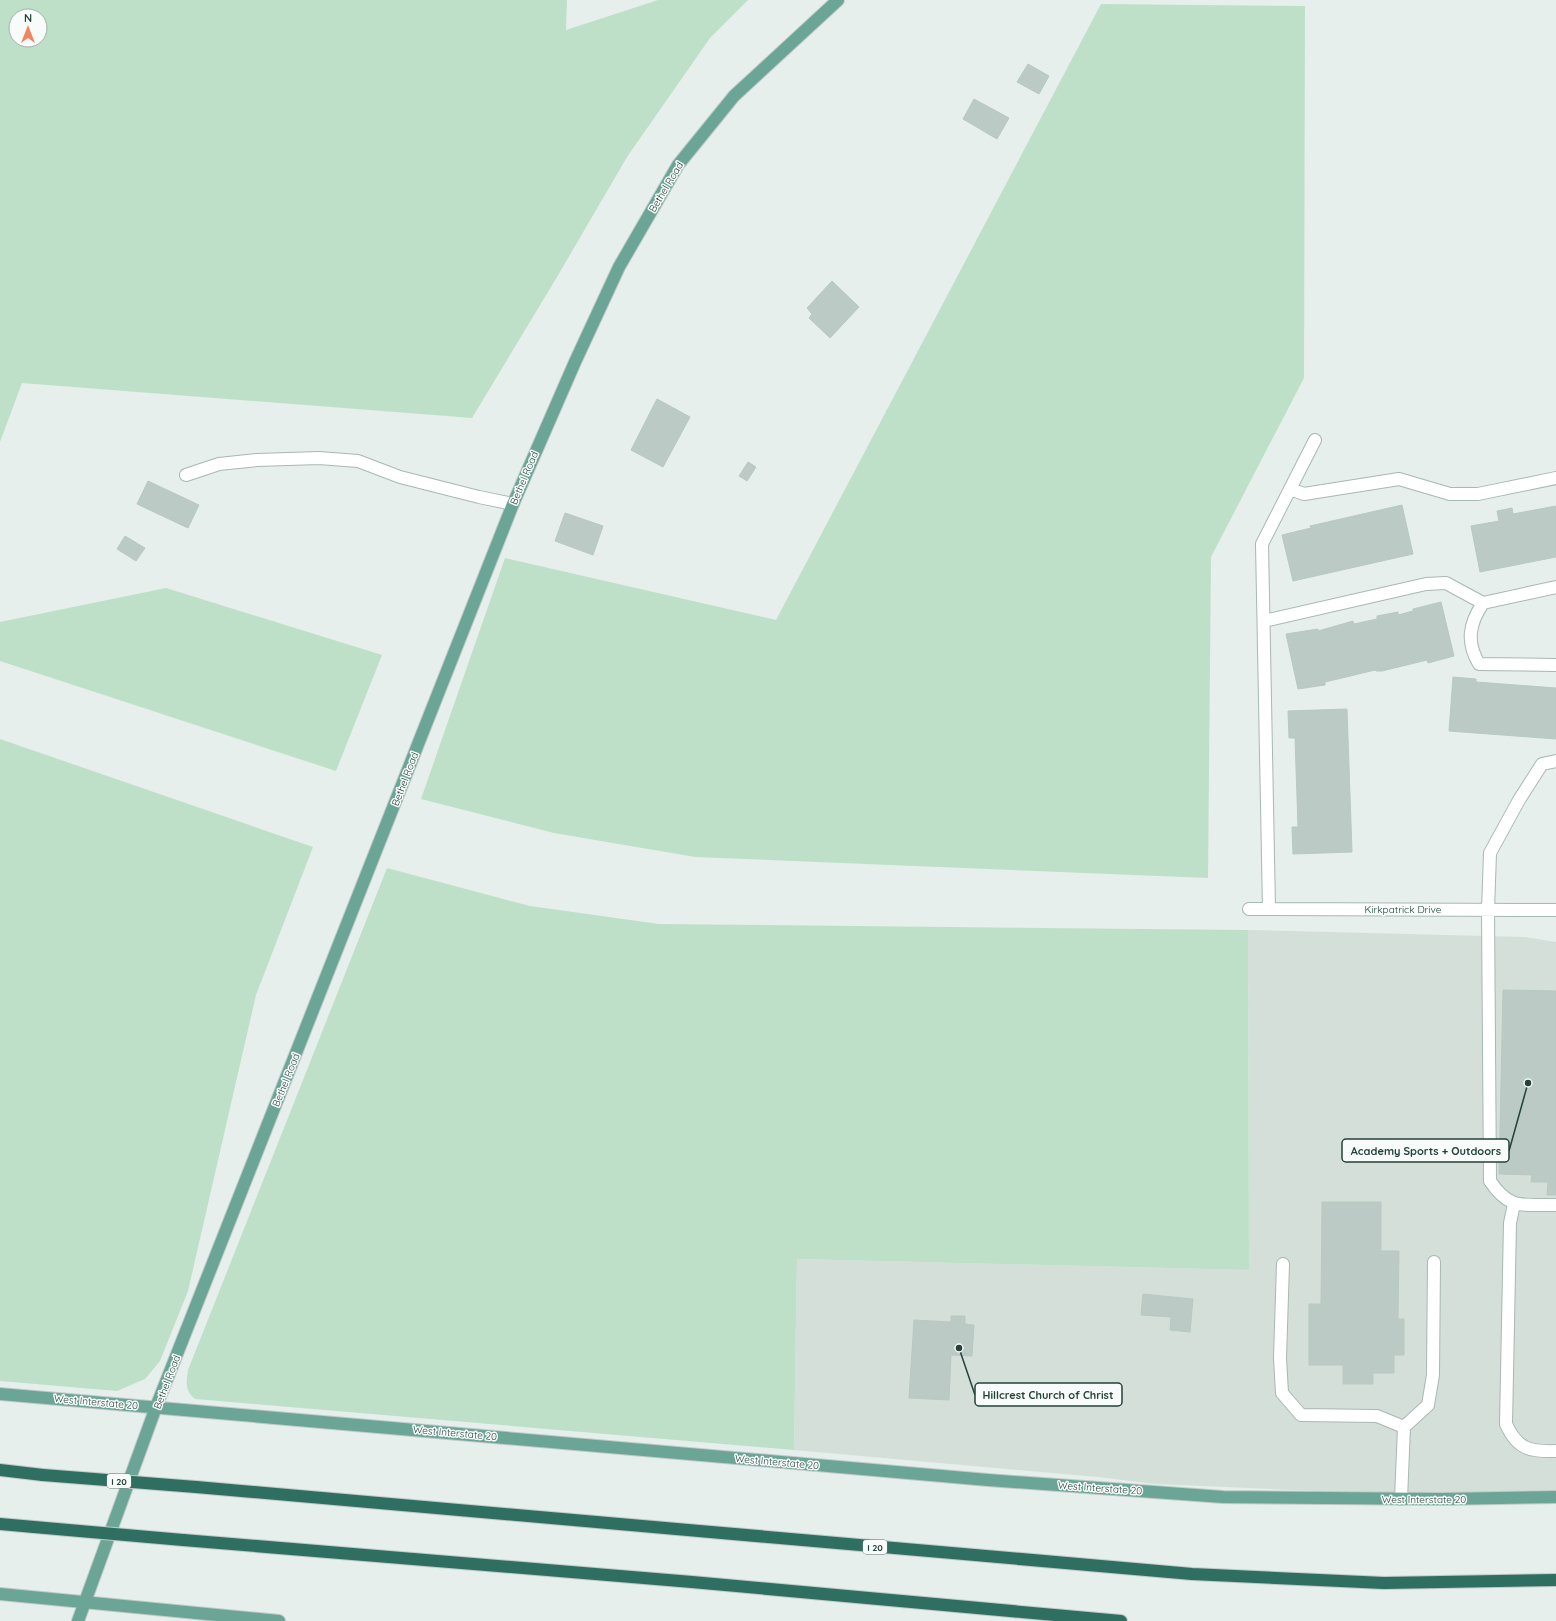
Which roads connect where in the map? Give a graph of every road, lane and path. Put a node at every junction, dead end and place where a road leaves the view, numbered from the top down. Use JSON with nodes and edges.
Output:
{"nodes":[{"id":1,"x":838,"y":0,"type":"edge"},
{"id":2,"x":1315,"y":440,"type":"dead end"},
{"id":3,"x":186,"y":475,"type":"dead end"},
{"id":4,"x":1556,"y":478,"type":"edge"},
{"id":5,"x":1290,"y":489,"type":"junction"},
{"id":6,"x":513,"y":504,"type":"junction"},
{"id":7,"x":1556,"y":587,"type":"edge"},
{"id":8,"x":1484,"y":603,"type":"junction"},
{"id":9,"x":1264,"y":621,"type":"junction"},
{"id":10,"x":1556,"y":665,"type":"edge"},
{"id":11,"x":1556,"y":761,"type":"edge"},
{"id":12,"x":1249,"y":909,"type":"dead end"},
{"id":13,"x":1269,"y":909,"type":"junction"},
{"id":14,"x":1488,"y":910,"type":"junction"},
{"id":15,"x":1556,"y":910,"type":"edge"},
{"id":16,"x":1514,"y":1204,"type":"junction"},
{"id":17,"x":1556,"y":1205,"type":"edge"},
{"id":18,"x":1434,"y":1262,"type":"dead end"},
{"id":19,"x":1283,"y":1264,"type":"dead end"},
{"id":20,"x":0,"y":1394,"type":"edge"},
{"id":21,"x":156,"y":1407,"type":"junction"},
{"id":22,"x":1404,"y":1427,"type":"junction"},
{"id":23,"x":1556,"y":1451,"type":"edge"},
{"id":24,"x":0,"y":1470,"type":"edge"},
{"id":25,"x":1556,"y":1497,"type":"edge"},
{"id":26,"x":1401,"y":1499,"type":"junction"},
{"id":27,"x":0,"y":1524,"type":"edge"},
{"id":28,"x":1556,"y":1580,"type":"edge"},
{"id":29,"x":0,"y":1594,"type":"edge"},
{"id":30,"x":85,"y":1602,"type":"junction"},
{"id":31,"x":78,"y":1621,"type":"edge"},
{"id":32,"x":279,"y":1621,"type":"edge"},
{"id":33,"x":1121,"y":1621,"type":"edge"}],
"edges":[{"from":1,"to":6,"type":"main road","name":"Bethel Road"},
{"from":2,"to":5,"type":"street"},
{"from":3,"to":6,"type":"street"},
{"from":4,"to":5,"type":"street"},
{"from":5,"to":9,"type":"street"},
{"from":6,"to":21,"type":"main road","name":"Bethel Road"},
{"from":7,"to":8,"type":"street"},
{"from":8,"to":9,"type":"street"},
{"from":8,"to":10,"type":"street"},
{"from":9,"to":13,"type":"street"},
{"from":11,"to":14,"type":"street"},
{"from":12,"to":13,"type":"street","name":"Kirkpatrick Drive"},
{"from":13,"to":14,"type":"street","name":"Kirkpatrick Drive"},
{"from":14,"to":15,"type":"street","name":"Kirkpatrick Drive"},
{"from":14,"to":16,"type":"street"},
{"from":16,"to":17,"type":"street"},
{"from":16,"to":23,"type":"street"},
{"from":18,"to":22,"type":"street"},
{"from":19,"to":22,"type":"street"},
{"from":20,"to":21,"type":"main road","name":"West Interstate 20"},
{"from":21,"to":26,"type":"main road","name":"West Interstate 20"},
{"from":21,"to":30,"type":"main road","name":"Bethel Road"},
{"from":22,"to":26,"type":"street"},
{"from":24,"to":28,"type":"highway","number":"I 20","bridge":true},
{"from":25,"to":26,"type":"main road","name":"West Interstate 20"},
{"from":27,"to":33,"type":"highway","bridge":true},
{"from":29,"to":30,"type":"main road"},
{"from":30,"to":31,"type":"main road","name":"Bethel Road"},
{"from":30,"to":32,"type":"main road"}]}
